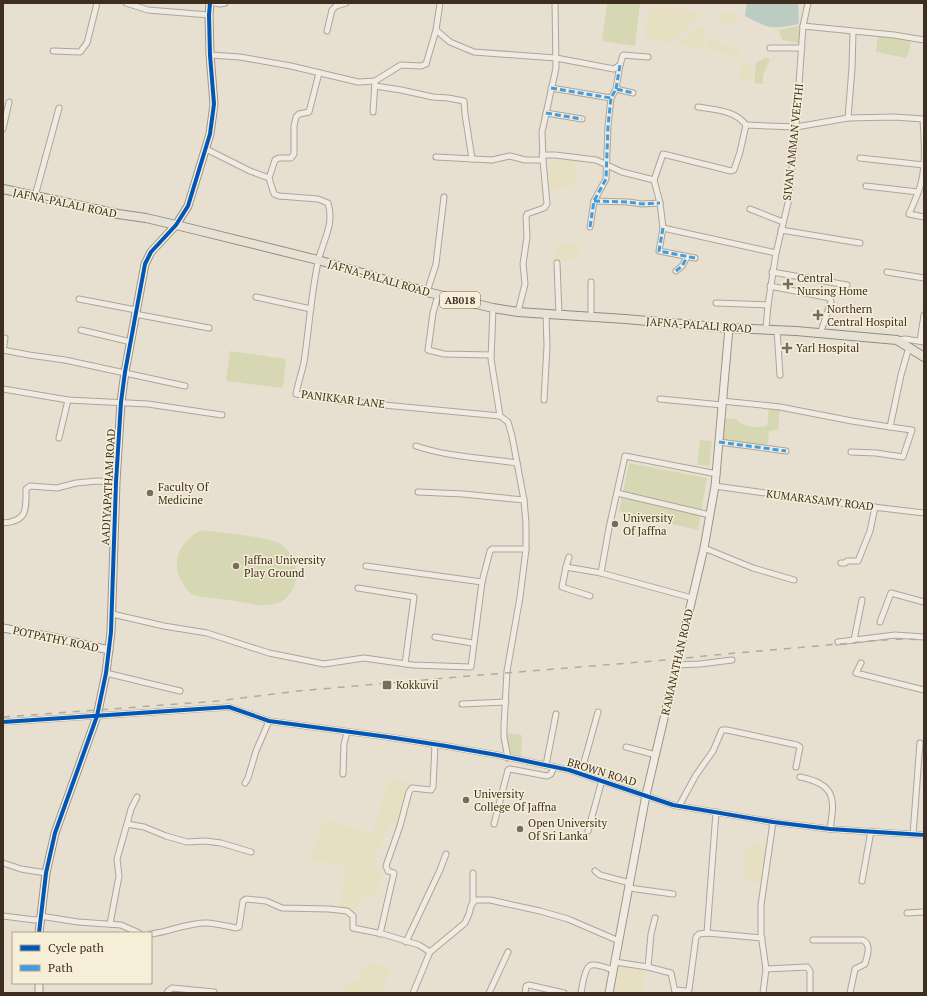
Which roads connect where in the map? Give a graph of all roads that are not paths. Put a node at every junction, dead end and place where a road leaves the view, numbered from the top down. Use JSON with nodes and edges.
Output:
{"nodes":[{"id":1,"x":97,"y":3,"type":"edge"},
{"id":2,"x":126,"y":3,"type":"edge"},
{"id":3,"x":149,"y":3,"type":"edge"},
{"id":4,"x":210,"y":3,"type":"edge"},
{"id":5,"x":215,"y":3,"type":"edge"},
{"id":6,"x":225,"y":3,"type":"edge"},
{"id":7,"x":346,"y":3,"type":"edge"},
{"id":8,"x":440,"y":3,"type":"edge"},
{"id":9,"x":555,"y":3,"type":"edge"},
{"id":10,"x":808,"y":3,"type":"edge"},
{"id":11,"x":148,"y":10,"type":"junction"},
{"id":12,"x":209,"y":15,"type":"junction"},
{"id":13,"x":803,"y":26,"type":"junction"},
{"id":14,"x":436,"y":30,"type":"junction"},
{"id":15,"x":327,"y":31,"type":"dead end"},
{"id":16,"x":852,"y":32,"type":"junction"},
{"id":17,"x":924,"y":40,"type":"edge"},
{"id":18,"x":770,"y":48,"type":"dead end"},
{"id":19,"x":802,"y":48,"type":"junction"},
{"id":20,"x":53,"y":51,"type":"dead end"},
{"id":21,"x":210,"y":55,"type":"junction"},
{"id":22,"x":648,"y":57,"type":"dead end"},
{"id":23,"x":556,"y":58,"type":"junction"},
{"id":24,"x":620,"y":65,"type":"junction"},
{"id":25,"x":319,"y":73,"type":"junction"},
{"id":26,"x":375,"y":83,"type":"junction"},
{"id":27,"x":551,"y":88,"type":"junction"},
{"id":28,"x":616,"y":89,"type":"junction"},
{"id":29,"x":633,"y":93,"type":"dead end"},
{"id":30,"x":611,"y":98,"type":"junction"},
{"id":31,"x":9,"y":102,"type":"dead end"},
{"id":32,"x":698,"y":107,"type":"dead end"},
{"id":33,"x":58,"y":108,"type":"dead end"},
{"id":34,"x":373,"y":112,"type":"dead end"},
{"id":35,"x":546,"y":112,"type":"junction"},
{"id":36,"x":848,"y":118,"type":"junction"},
{"id":37,"x":582,"y":119,"type":"dead end"},
{"id":38,"x":746,"y":125,"type":"junction"},
{"id":39,"x":796,"y":127,"type":"junction"},
{"id":40,"x":3,"y":129,"type":"edge"},
{"id":41,"x":206,"y":148,"type":"junction"},
{"id":42,"x":436,"y":157,"type":"dead end"},
{"id":43,"x":542,"y":158,"type":"junction"},
{"id":44,"x":860,"y":158,"type":"dead end"},
{"id":45,"x":472,"y":159,"type":"junction"},
{"id":46,"x":607,"y":165,"type":"junction"},
{"id":47,"x":924,"y":165,"type":"edge"},
{"id":48,"x":269,"y":178,"type":"junction"},
{"id":49,"x":654,"y":180,"type":"junction"},
{"id":50,"x":866,"y":186,"type":"dead end"},
{"id":51,"x":3,"y":189,"type":"edge"},
{"id":52,"x":918,"y":192,"type":"junction"},
{"id":53,"x":35,"y":196,"type":"junction"},
{"id":54,"x":444,"y":197,"type":"dead end"},
{"id":55,"x":594,"y":201,"type":"junction"},
{"id":56,"x":660,"y":203,"type":"junction"},
{"id":57,"x":750,"y":209,"type":"dead end"},
{"id":58,"x":924,"y":217,"type":"edge"},
{"id":59,"x":783,"y":222,"type":"junction"},
{"id":60,"x":176,"y":225,"type":"junction"},
{"id":61,"x":590,"y":227,"type":"dead end"},
{"id":62,"x":663,"y":228,"type":"junction"},
{"id":63,"x":781,"y":230,"type":"junction"},
{"id":64,"x":860,"y":243,"type":"dead end"},
{"id":65,"x":776,"y":253,"type":"junction"},
{"id":66,"x":687,"y":257,"type":"junction"},
{"id":67,"x":695,"y":258,"type":"dead end"},
{"id":68,"x":318,"y":260,"type":"junction"},
{"id":69,"x":557,"y":264,"type":"dead end"},
{"id":70,"x":676,"y":271,"type":"dead end"},
{"id":71,"x":772,"y":272,"type":"junction"},
{"id":72,"x":887,"y":272,"type":"dead end"},
{"id":73,"x":924,"y":278,"type":"edge"},
{"id":74,"x":591,"y":282,"type":"dead end"},
{"id":75,"x":846,"y":285,"type":"dead end"},
{"id":76,"x":770,"y":286,"type":"junction"},
{"id":77,"x":427,"y":292,"type":"junction"},
{"id":78,"x":438,"y":295,"type":"junction"},
{"id":79,"x":256,"y":297,"type":"dead end"},
{"id":80,"x":79,"y":299,"type":"dead end"},
{"id":81,"x":716,"y":303,"type":"dead end"},
{"id":82,"x":768,"y":305,"type":"junction"},
{"id":83,"x":493,"y":308,"type":"junction"},
{"id":84,"x":311,"y":309,"type":"junction"},
{"id":85,"x":136,"y":312,"type":"junction"},
{"id":86,"x":518,"y":312,"type":"junction"},
{"id":87,"x":546,"y":314,"type":"junction"},
{"id":88,"x":559,"y":315,"type":"junction"},
{"id":89,"x":924,"y":315,"type":"edge"},
{"id":90,"x":591,"y":317,"type":"junction"},
{"id":91,"x":209,"y":328,"type":"dead end"},
{"id":92,"x":729,"y":328,"type":"junction"},
{"id":93,"x":766,"y":329,"type":"junction"},
{"id":94,"x":81,"y":330,"type":"dead end"},
{"id":95,"x":777,"y":330,"type":"junction"},
{"id":96,"x":820,"y":334,"type":"junction"},
{"id":97,"x":5,"y":338,"type":"dead end"},
{"id":98,"x":897,"y":340,"type":"junction"},
{"id":99,"x":922,"y":341,"type":"edge"},
{"id":100,"x":130,"y":342,"type":"junction"},
{"id":101,"x":909,"y":347,"type":"junction"},
{"id":102,"x":3,"y":350,"type":"edge"},
{"id":103,"x":491,"y":355,"type":"junction"},
{"id":104,"x":924,"y":357,"type":"edge"},
{"id":105,"x":125,"y":372,"type":"junction"},
{"id":106,"x":780,"y":375,"type":"dead end"},
{"id":107,"x":186,"y":386,"type":"dead end"},
{"id":108,"x":3,"y":389,"type":"edge"},
{"id":109,"x":660,"y":399,"type":"dead end"},
{"id":110,"x":68,"y":400,"type":"junction"},
{"id":111,"x":544,"y":400,"type":"dead end"},
{"id":112,"x":121,"y":402,"type":"junction"},
{"id":113,"x":722,"y":403,"type":"junction"},
{"id":114,"x":222,"y":415,"type":"dead end"},
{"id":115,"x":500,"y":416,"type":"junction"},
{"id":116,"x":890,"y":427,"type":"junction"},
{"id":117,"x":60,"y":438,"type":"dead end"},
{"id":118,"x":719,"y":442,"type":"junction"},
{"id":119,"x":416,"y":446,"type":"dead end"},
{"id":120,"x":786,"y":451,"type":"dead end"},
{"id":121,"x":851,"y":452,"type":"dead end"},
{"id":122,"x":517,"y":463,"type":"junction"},
{"id":123,"x":716,"y":474,"type":"junction"},
{"id":124,"x":116,"y":482,"type":"junction"},
{"id":125,"x":715,"y":486,"type":"junction"},
{"id":126,"x":418,"y":492,"type":"dead end"},
{"id":127,"x":617,"y":493,"type":"junction"},
{"id":128,"x":524,"y":500,"type":"junction"},
{"id":129,"x":875,"y":507,"type":"junction"},
{"id":130,"x":924,"y":513,"type":"edge"},
{"id":131,"x":710,"y":515,"type":"junction"},
{"id":132,"x":3,"y":522,"type":"edge"},
{"id":133,"x":704,"y":548,"type":"junction"},
{"id":134,"x":526,"y":549,"type":"junction"},
{"id":135,"x":569,"y":557,"type":"dead end"},
{"id":136,"x":841,"y":563,"type":"dead end"},
{"id":137,"x":366,"y":566,"type":"dead end"},
{"id":138,"x":566,"y":567,"type":"junction"},
{"id":139,"x":601,"y":573,"type":"junction"},
{"id":140,"x":794,"y":580,"type":"dead end"},
{"id":141,"x":482,"y":582,"type":"junction"},
{"id":142,"x":358,"y":588,"type":"dead end"},
{"id":143,"x":590,"y":596,"type":"dead end"},
{"id":144,"x":692,"y":598,"type":"junction"},
{"id":145,"x":862,"y":600,"type":"dead end"},
{"id":146,"x":924,"y":602,"type":"edge"},
{"id":147,"x":112,"y":614,"type":"junction"},
{"id":148,"x":880,"y":622,"type":"dead end"},
{"id":149,"x":3,"y":628,"type":"edge"},
{"id":150,"x":435,"y":637,"type":"dead end"},
{"id":151,"x":924,"y":637,"type":"edge"},
{"id":152,"x":854,"y":640,"type":"junction"},
{"id":153,"x":838,"y":642,"type":"dead end"},
{"id":154,"x":474,"y":643,"type":"junction"},
{"id":155,"x":109,"y":650,"type":"junction"},
{"id":156,"x":732,"y":660,"type":"dead end"},
{"id":157,"x":405,"y":664,"type":"junction"},
{"id":158,"x":861,"y":664,"type":"dead end"},
{"id":159,"x":676,"y":665,"type":"junction"},
{"id":160,"x":106,"y":673,"type":"junction"},
{"id":161,"x":924,"y":690,"type":"edge"},
{"id":162,"x":180,"y":691,"type":"dead end"},
{"id":163,"x":506,"y":702,"type":"junction"},
{"id":164,"x":462,"y":704,"type":"dead end"},
{"id":165,"x":598,"y":712,"type":"dead end"},
{"id":166,"x":556,"y":714,"type":"dead end"},
{"id":167,"x":97,"y":716,"type":"junction"},
{"id":168,"x":269,"y":721,"type":"junction"},
{"id":169,"x":3,"y":722,"type":"edge"},
{"id":170,"x":347,"y":732,"type":"junction"},
{"id":171,"x":920,"y":743,"type":"dead end"},
{"id":172,"x":435,"y":744,"type":"junction"},
{"id":173,"x":626,"y":747,"type":"dead end"},
{"id":174,"x":656,"y":755,"type":"junction"},
{"id":175,"x":508,"y":758,"type":"junction"},
{"id":176,"x":546,"y":765,"type":"junction"},
{"id":177,"x":554,"y":767,"type":"junction"},
{"id":178,"x":796,"y":767,"type":"dead end"},
{"id":179,"x":581,"y":773,"type":"junction"},
{"id":180,"x":343,"y":774,"type":"dead end"},
{"id":181,"x":800,"y":777,"type":"dead end"},
{"id":182,"x":602,"y":780,"type":"junction"},
{"id":183,"x":245,"y":783,"type":"dead end"},
{"id":184,"x":646,"y":795,"type":"junction"},
{"id":185,"x":137,"y":797,"type":"dead end"},
{"id":186,"x":679,"y":806,"type":"junction"},
{"id":187,"x":716,"y":812,"type":"junction"},
{"id":188,"x":773,"y":822,"type":"junction"},
{"id":189,"x":127,"y":824,"type":"junction"},
{"id":190,"x":494,"y":824,"type":"dead end"},
{"id":191,"x":830,"y":829,"type":"junction"},
{"id":192,"x":588,"y":831,"type":"dead end"},
{"id":193,"x":871,"y":831,"type":"junction"},
{"id":194,"x":912,"y":834,"type":"junction"},
{"id":195,"x":924,"y":835,"type":"edge"},
{"id":196,"x":251,"y":852,"type":"dead end"},
{"id":197,"x":446,"y":854,"type":"dead end"},
{"id":198,"x":3,"y":863,"type":"edge"},
{"id":199,"x":596,"y":871,"type":"dead end"},
{"id":200,"x":46,"y":873,"type":"junction"},
{"id":201,"x":473,"y":873,"type":"dead end"},
{"id":202,"x":862,"y":881,"type":"dead end"},
{"id":203,"x":629,"y":885,"type":"junction"},
{"id":204,"x":673,"y":894,"type":"dead end"},
{"id":205,"x":473,"y":902,"type":"junction"},
{"id":206,"x":924,"y":912,"type":"edge"},
{"id":207,"x":907,"y":914,"type":"dead end"},
{"id":208,"x":3,"y":916,"type":"edge"},
{"id":209,"x":40,"y":918,"type":"junction"},
{"id":210,"x":655,"y":918,"type":"dead end"},
{"id":211,"x":110,"y":924,"type":"junction"},
{"id":212,"x":39,"y":932,"type":"edge"},
{"id":213,"x":137,"y":932,"type":"edge"},
{"id":214,"x":707,"y":933,"type":"junction"},
{"id":215,"x":152,"y":934,"type":"edge"},
{"id":216,"x":380,"y":934,"type":"junction"},
{"id":217,"x":762,"y":938,"type":"junction"},
{"id":218,"x":813,"y":940,"type":"dead end"},
{"id":219,"x":619,"y":941,"type":"junction"},
{"id":220,"x":406,"y":942,"type":"junction"},
{"id":221,"x":430,"y":952,"type":"junction"},
{"id":222,"x":508,"y":952,"type":"dead end"},
{"id":223,"x":614,"y":966,"type":"junction"},
{"id":224,"x":648,"y":967,"type":"junction"},
{"id":225,"x":766,"y":969,"type":"junction"},
{"id":226,"x":214,"y":992,"type":"edge"},
{"id":227,"x":675,"y":992,"type":"edge"},
{"id":228,"x":167,"y":993,"type":"edge"},
{"id":229,"x":413,"y":993,"type":"edge"},
{"id":230,"x":489,"y":993,"type":"edge"},
{"id":231,"x":525,"y":993,"type":"edge"},
{"id":232,"x":564,"y":993,"type":"edge"},
{"id":233,"x":581,"y":993,"type":"edge"},
{"id":234,"x":609,"y":993,"type":"edge"},
{"id":235,"x":763,"y":993,"type":"edge"},
{"id":236,"x":810,"y":993,"type":"edge"},
{"id":237,"x":850,"y":993,"type":"edge"}],
"edges":[{"from":1,"to":20,"type":"street"},
{"from":2,"to":11,"type":"street"},
{"from":3,"to":11,"type":"street"},
{"from":4,"to":12,"type":"street","name":"AADIYAPATHAM ROAD"},
{"from":5,"to":6,"type":"street"},
{"from":7,"to":15,"type":"street"},
{"from":8,"to":14,"type":"street"},
{"from":9,"to":23,"type":"street"},
{"from":10,"to":13,"type":"street","name":"SIVAN AMMAN VEETHI"},
{"from":11,"to":12,"type":"street"},
{"from":12,"to":21,"type":"street","name":"AADIYAPATHAM ROAD"},
{"from":13,"to":16,"type":"street"},
{"from":13,"to":19,"type":"street","name":"SIVAN AMMAN VEETHI"},
{"from":14,"to":23,"type":"street"},
{"from":14,"to":26,"type":"street"},
{"from":16,"to":17,"type":"street"},
{"from":16,"to":36,"type":"street"},
{"from":18,"to":19,"type":"street"},
{"from":19,"to":39,"type":"street","name":"SIVAN AMMAN VEETHI"},
{"from":21,"to":25,"type":"street"},
{"from":21,"to":41,"type":"street","name":"AADIYAPATHAM ROAD"},
{"from":22,"to":24,"type":"street"},
{"from":23,"to":24,"type":"street"},
{"from":23,"to":27,"type":"street"},
{"from":24,"to":28,"type":"street"},
{"from":25,"to":26,"type":"street"},
{"from":25,"to":48,"type":"street"},
{"from":26,"to":34,"type":"street"},
{"from":26,"to":45,"type":"street"},
{"from":27,"to":30,"type":"street"},
{"from":27,"to":35,"type":"street"},
{"from":28,"to":29,"type":"street"},
{"from":28,"to":30,"type":"street"},
{"from":30,"to":46,"type":"street"},
{"from":31,"to":40,"type":"street"},
{"from":32,"to":38,"type":"street"},
{"from":33,"to":53,"type":"street"},
{"from":35,"to":37,"type":"street"},
{"from":35,"to":43,"type":"street"},
{"from":36,"to":39,"type":"street"},
{"from":36,"to":47,"type":"street"},
{"from":38,"to":39,"type":"street"},
{"from":38,"to":49,"type":"street"},
{"from":39,"to":59,"type":"street","name":"SIVAN AMMAN VEETHI"},
{"from":41,"to":48,"type":"street"},
{"from":41,"to":60,"type":"street","name":"AADIYAPATHAM ROAD"},
{"from":42,"to":45,"type":"street"},
{"from":43,"to":45,"type":"street"},
{"from":43,"to":46,"type":"street"},
{"from":43,"to":86,"type":"street"},
{"from":44,"to":47,"type":"street"},
{"from":46,"to":49,"type":"street"},
{"from":46,"to":55,"type":"street"},
{"from":47,"to":52,"type":"street"},
{"from":48,"to":68,"type":"street","name":"PANIKKAR LANE"},
{"from":49,"to":56,"type":"street"},
{"from":50,"to":52,"type":"street"},
{"from":51,"to":53,"type":"main road","name":"JAFNA-PALALI ROAD","number":"AB018"},
{"from":52,"to":58,"type":"street"},
{"from":53,"to":60,"type":"main road","name":"JAFNA-PALALI ROAD","number":"AB018"},
{"from":54,"to":77,"type":"street"},
{"from":55,"to":56,"type":"street"},
{"from":55,"to":61,"type":"street"},
{"from":56,"to":62,"type":"street"},
{"from":57,"to":59,"type":"street"},
{"from":59,"to":63,"type":"street","name":"SIVAN AMMAN VEETHI"},
{"from":60,"to":68,"type":"main road","name":"JAFNA-PALALI ROAD","number":"AB018"},
{"from":60,"to":85,"type":"street","name":"AADIYAPATHAM ROAD"},
{"from":62,"to":65,"type":"street"},
{"from":62,"to":66,"type":"street"},
{"from":63,"to":64,"type":"street"},
{"from":63,"to":65,"type":"street","name":"SIVAN AMMAN VEETHI"},
{"from":65,"to":71,"type":"street","name":"SIVAN AMMAN VEETHI"},
{"from":66,"to":67,"type":"street"},
{"from":66,"to":70,"type":"street"},
{"from":68,"to":77,"type":"main road","name":"JAFNA-PALALI ROAD","number":"AB018"},
{"from":68,"to":84,"type":"street","name":"PANIKKAR LANE"},
{"from":69,"to":88,"type":"street"},
{"from":71,"to":75,"type":"street"},
{"from":71,"to":76,"type":"street","name":"SIVAN AMMAN VEETHI"},
{"from":72,"to":73,"type":"street"},
{"from":74,"to":90,"type":"street"},
{"from":76,"to":82,"type":"street","name":"SIVAN AMMAN VEETHI"},
{"from":76,"to":96,"type":"street"},
{"from":77,"to":78,"type":"main road","name":"JAFNA-PALALI ROAD","number":"AB018"},
{"from":78,"to":83,"type":"main road","name":"JAFNA-PALALI ROAD","number":"AB018"},
{"from":78,"to":103,"type":"street"},
{"from":79,"to":84,"type":"street"},
{"from":80,"to":85,"type":"street"},
{"from":81,"to":82,"type":"street"},
{"from":82,"to":93,"type":"street","name":"SIVAN AMMAN VEETHI"},
{"from":83,"to":86,"type":"main road","name":"JAFNA-PALALI ROAD","number":"AB018"},
{"from":83,"to":103,"type":"street"},
{"from":84,"to":115,"type":"street","name":"PANIKKAR LANE"},
{"from":85,"to":91,"type":"street"},
{"from":85,"to":100,"type":"street","name":"AADIYAPATHAM ROAD"},
{"from":86,"to":87,"type":"main road","name":"JAFNA-PALALI ROAD","number":"AB018"},
{"from":87,"to":88,"type":"main road","name":"JAFNA-PALALI ROAD","number":"AB018"},
{"from":87,"to":111,"type":"street"},
{"from":88,"to":90,"type":"main road","name":"JAFNA-PALALI ROAD","number":"AB018"},
{"from":89,"to":99,"type":"street"},
{"from":90,"to":92,"type":"main road","name":"JAFNA-PALALI ROAD","number":"AB018"},
{"from":92,"to":93,"type":"main road","name":"JAFNA-PALALI ROAD","number":"AB018"},
{"from":92,"to":113,"type":"street","name":"RAMANATHAN ROAD"},
{"from":93,"to":95,"type":"main road","name":"JAFNA-PALALI ROAD","number":"AB018"},
{"from":94,"to":100,"type":"street"},
{"from":95,"to":96,"type":"main road","name":"JAFNA-PALALI ROAD","number":"AB018"},
{"from":95,"to":106,"type":"street"},
{"from":96,"to":98,"type":"main road","name":"JAFNA-PALALI ROAD","number":"AB018"},
{"from":97,"to":102,"type":"street"},
{"from":98,"to":99,"type":"street"},
{"from":98,"to":101,"type":"main road","name":"JAFNA-PALALI ROAD","number":"AB018"},
{"from":100,"to":105,"type":"street","name":"AADIYAPATHAM ROAD"},
{"from":101,"to":104,"type":"main road","name":"JAFNA-PALALI ROAD","number":"AB018"},
{"from":101,"to":116,"type":"street"},
{"from":102,"to":105,"type":"street"},
{"from":103,"to":115,"type":"street"},
{"from":105,"to":107,"type":"street"},
{"from":105,"to":112,"type":"street","name":"AADIYAPATHAM ROAD"},
{"from":108,"to":110,"type":"street"},
{"from":109,"to":113,"type":"street"},
{"from":110,"to":112,"type":"street"},
{"from":110,"to":117,"type":"street"},
{"from":112,"to":114,"type":"street"},
{"from":112,"to":124,"type":"street","name":"AADIYAPATHAM ROAD"},
{"from":113,"to":116,"type":"street"},
{"from":113,"to":118,"type":"street","name":"RAMANATHAN ROAD"},
{"from":115,"to":122,"type":"street"},
{"from":116,"to":121,"type":"street"},
{"from":118,"to":120,"type":"street"},
{"from":118,"to":123,"type":"street","name":"RAMANATHAN ROAD"},
{"from":119,"to":122,"type":"street"},
{"from":122,"to":128,"type":"street"},
{"from":123,"to":125,"type":"street","name":"RAMANATHAN ROAD"},
{"from":123,"to":127,"type":"street"},
{"from":124,"to":132,"type":"street"},
{"from":124,"to":147,"type":"street","name":"AADIYAPATHAM ROAD"},
{"from":125,"to":129,"type":"street","name":"KUMARASAMY ROAD"},
{"from":125,"to":131,"type":"street","name":"RAMANATHAN ROAD"},
{"from":126,"to":128,"type":"street"},
{"from":127,"to":131,"type":"street"},
{"from":127,"to":139,"type":"street"},
{"from":128,"to":134,"type":"street"},
{"from":129,"to":130,"type":"street","name":"KUMARASAMY ROAD"},
{"from":129,"to":136,"type":"street"},
{"from":131,"to":133,"type":"street","name":"RAMANATHAN ROAD"},
{"from":133,"to":140,"type":"street"},
{"from":133,"to":144,"type":"street","name":"RAMANATHAN ROAD"},
{"from":134,"to":141,"type":"street"},
{"from":134,"to":163,"type":"street"},
{"from":135,"to":138,"type":"street"},
{"from":137,"to":141,"type":"street"},
{"from":138,"to":139,"type":"street"},
{"from":138,"to":143,"type":"street"},
{"from":139,"to":144,"type":"street"},
{"from":141,"to":154,"type":"street"},
{"from":142,"to":157,"type":"street"},
{"from":144,"to":159,"type":"street","name":"RAMANATHAN ROAD"},
{"from":145,"to":152,"type":"street"},
{"from":146,"to":148,"type":"street"},
{"from":147,"to":155,"type":"street","name":"AADIYAPATHAM ROAD"},
{"from":147,"to":157,"type":"street"},
{"from":149,"to":155,"type":"street","name":"POTPATHY ROAD"},
{"from":150,"to":154,"type":"street"},
{"from":151,"to":152,"type":"street"},
{"from":152,"to":153,"type":"street"},
{"from":154,"to":157,"type":"street"},
{"from":155,"to":160,"type":"street","name":"AADIYAPATHAM ROAD"},
{"from":156,"to":159,"type":"street"},
{"from":158,"to":161,"type":"street"},
{"from":159,"to":174,"type":"street","name":"RAMANATHAN ROAD"},
{"from":160,"to":162,"type":"street"},
{"from":160,"to":167,"type":"street","name":"AADIYAPATHAM ROAD"},
{"from":163,"to":164,"type":"street"},
{"from":163,"to":175,"type":"street"},
{"from":165,"to":179,"type":"street"},
{"from":166,"to":176,"type":"street"},
{"from":167,"to":168,"type":"street","name":"BROWN ROAD"},
{"from":167,"to":169,"type":"street"},
{"from":167,"to":200,"type":"street","name":"AADIYAPATHAM ROAD"},
{"from":168,"to":170,"type":"street","name":"BROWN ROAD"},
{"from":168,"to":183,"type":"street"},
{"from":170,"to":172,"type":"street","name":"BROWN ROAD"},
{"from":170,"to":180,"type":"street"},
{"from":171,"to":194,"type":"street"},
{"from":172,"to":175,"type":"street","name":"BROWN ROAD"},
{"from":172,"to":216,"type":"street"},
{"from":173,"to":174,"type":"street"},
{"from":174,"to":184,"type":"street","name":"RAMANATHAN ROAD"},
{"from":175,"to":176,"type":"street","name":"BROWN ROAD"},
{"from":176,"to":177,"type":"street","name":"BROWN ROAD"},
{"from":177,"to":179,"type":"street","name":"BROWN ROAD"},
{"from":177,"to":190,"type":"street"},
{"from":178,"to":186,"type":"street"},
{"from":179,"to":182,"type":"street","name":"BROWN ROAD"},
{"from":181,"to":191,"type":"street"},
{"from":182,"to":184,"type":"street","name":"BROWN ROAD"},
{"from":182,"to":192,"type":"street"},
{"from":184,"to":186,"type":"street","name":"BROWN ROAD"},
{"from":184,"to":203,"type":"street","name":"RAMANATHAN ROAD"},
{"from":185,"to":189,"type":"street"},
{"from":186,"to":187,"type":"street","name":"BROWN ROAD"},
{"from":187,"to":188,"type":"street","name":"BROWN ROAD"},
{"from":187,"to":214,"type":"street"},
{"from":188,"to":191,"type":"street","name":"BROWN ROAD"},
{"from":188,"to":217,"type":"street"},
{"from":189,"to":196,"type":"street"},
{"from":189,"to":211,"type":"street"},
{"from":191,"to":193,"type":"street","name":"BROWN ROAD"},
{"from":193,"to":194,"type":"street","name":"BROWN ROAD"},
{"from":193,"to":202,"type":"street"},
{"from":194,"to":195,"type":"street","name":"BROWN ROAD"},
{"from":197,"to":220,"type":"street"},
{"from":198,"to":200,"type":"street"},
{"from":199,"to":203,"type":"street"},
{"from":200,"to":209,"type":"street","name":"AADIYAPATHAM ROAD"},
{"from":201,"to":205,"type":"street"},
{"from":203,"to":204,"type":"street"},
{"from":203,"to":219,"type":"street","name":"RAMANATHAN ROAD"},
{"from":205,"to":219,"type":"street"},
{"from":205,"to":221,"type":"street"},
{"from":206,"to":207,"type":"street"},
{"from":208,"to":209,"type":"street"},
{"from":209,"to":211,"type":"street"},
{"from":209,"to":212,"type":"street","name":"AADIYAPATHAM ROAD"},
{"from":210,"to":224,"type":"street"},
{"from":211,"to":213,"type":"street"},
{"from":214,"to":217,"type":"street"},
{"from":214,"to":227,"type":"street"},
{"from":215,"to":216,"type":"street"},
{"from":216,"to":220,"type":"street"},
{"from":217,"to":225,"type":"street"},
{"from":218,"to":237,"type":"street"},
{"from":219,"to":223,"type":"street","name":"RAMANATHAN ROAD"},
{"from":220,"to":221,"type":"street"},
{"from":221,"to":229,"type":"street"},
{"from":222,"to":230,"type":"street"},
{"from":223,"to":224,"type":"street"},
{"from":223,"to":233,"type":"street"},
{"from":223,"to":234,"type":"street","name":"RAMANATHAN ROAD"},
{"from":224,"to":227,"type":"street"},
{"from":225,"to":235,"type":"street"},
{"from":225,"to":236,"type":"street"},
{"from":226,"to":228,"type":"street"},
{"from":231,"to":232,"type":"street"}]}
